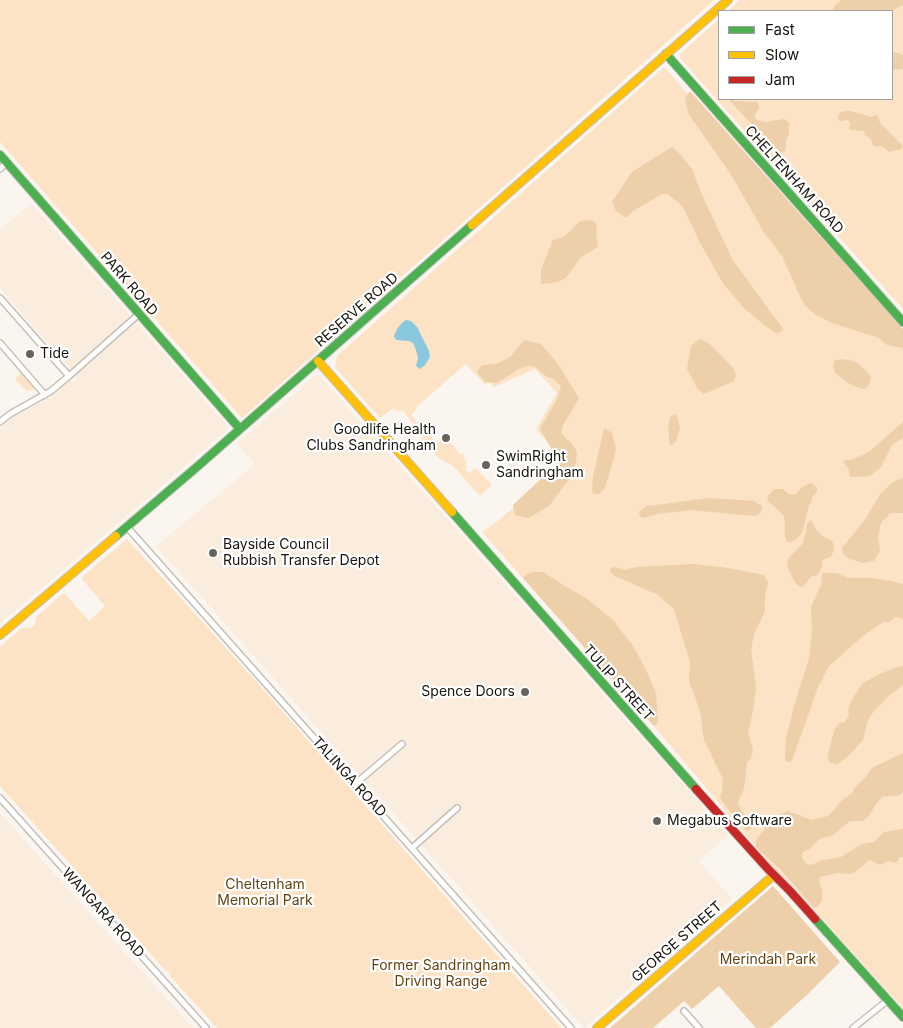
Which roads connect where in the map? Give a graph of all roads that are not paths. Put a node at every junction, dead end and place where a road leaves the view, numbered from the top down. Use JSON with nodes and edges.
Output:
{"nodes":[{"id":1,"x":728,"y":0,"type":"edge"},
{"id":2,"x":666,"y":54,"type":"junction"},
{"id":3,"x":0,"y":155,"type":"edge"},
{"id":4,"x":7,"y":162,"type":"junction"},
{"id":5,"x":0,"y":169,"type":"edge"},
{"id":6,"x":0,"y":298,"type":"edge"},
{"id":7,"x":139,"y":314,"type":"junction"},
{"id":8,"x":903,"y":322,"type":"edge"},
{"id":9,"x":0,"y":343,"type":"edge"},
{"id":10,"x":318,"y":361,"type":"junction"},
{"id":11,"x":69,"y":376,"type":"junction"},
{"id":12,"x":45,"y":395,"type":"junction"},
{"id":13,"x":0,"y":422,"type":"edge"},
{"id":14,"x":240,"y":429,"type":"junction"},
{"id":15,"x":127,"y":528,"type":"junction"},
{"id":16,"x":0,"y":635,"type":"edge"},
{"id":17,"x":402,"y":744,"type":"dead end"},
{"id":18,"x":355,"y":784,"type":"junction"},
{"id":19,"x":0,"y":798,"type":"edge"},
{"id":20,"x":457,"y":808,"type":"dead end"},
{"id":21,"x":412,"y":848,"type":"junction"},
{"id":22,"x":774,"y":875,"type":"junction"},
{"id":23,"x":886,"y":999,"type":"junction"},
{"id":24,"x":684,"y":1011,"type":"dead end"},
{"id":25,"x":903,"y":1017,"type":"edge"},
{"id":26,"x":206,"y":1028,"type":"edge"},
{"id":27,"x":571,"y":1028,"type":"edge"},
{"id":28,"x":597,"y":1028,"type":"edge"},
{"id":29,"x":699,"y":1028,"type":"edge"},
{"id":30,"x":853,"y":1028,"type":"edge"}],
"edges":[{"from":1,"to":2,"type":"street","name":"RESERVE ROAD"},
{"from":2,"to":8,"type":"street","name":"CHELTENHAM ROAD"},
{"from":2,"to":10,"type":"street","name":"RESERVE ROAD"},
{"from":3,"to":4,"type":"street","name":"PARK ROAD"},
{"from":4,"to":5,"type":"street"},
{"from":4,"to":7,"type":"street","name":"PARK ROAD"},
{"from":6,"to":11,"type":"street"},
{"from":7,"to":11,"type":"street"},
{"from":7,"to":14,"type":"street","name":"PARK ROAD"},
{"from":9,"to":12,"type":"street"},
{"from":10,"to":14,"type":"street","name":"RESERVE ROAD"},
{"from":10,"to":22,"type":"street","name":"TULIP STREET"},
{"from":11,"to":12,"type":"street"},
{"from":12,"to":13,"type":"street"},
{"from":14,"to":15,"type":"street","name":"RESERVE ROAD"},
{"from":15,"to":16,"type":"street","name":"RESERVE ROAD"},
{"from":15,"to":18,"type":"street","name":"TALINGA ROAD"},
{"from":17,"to":18,"type":"street"},
{"from":18,"to":21,"type":"street","name":"TALINGA ROAD"},
{"from":19,"to":26,"type":"street","name":"WANGARA ROAD"},
{"from":20,"to":21,"type":"street"},
{"from":21,"to":27,"type":"street","name":"TALINGA ROAD"},
{"from":22,"to":23,"type":"street","name":"TULIP STREET"},
{"from":22,"to":28,"type":"street","name":"GEORGE STREET"},
{"from":23,"to":25,"type":"street","name":"TULIP STREET"},
{"from":23,"to":30,"type":"street"},
{"from":24,"to":29,"type":"street"}]}
